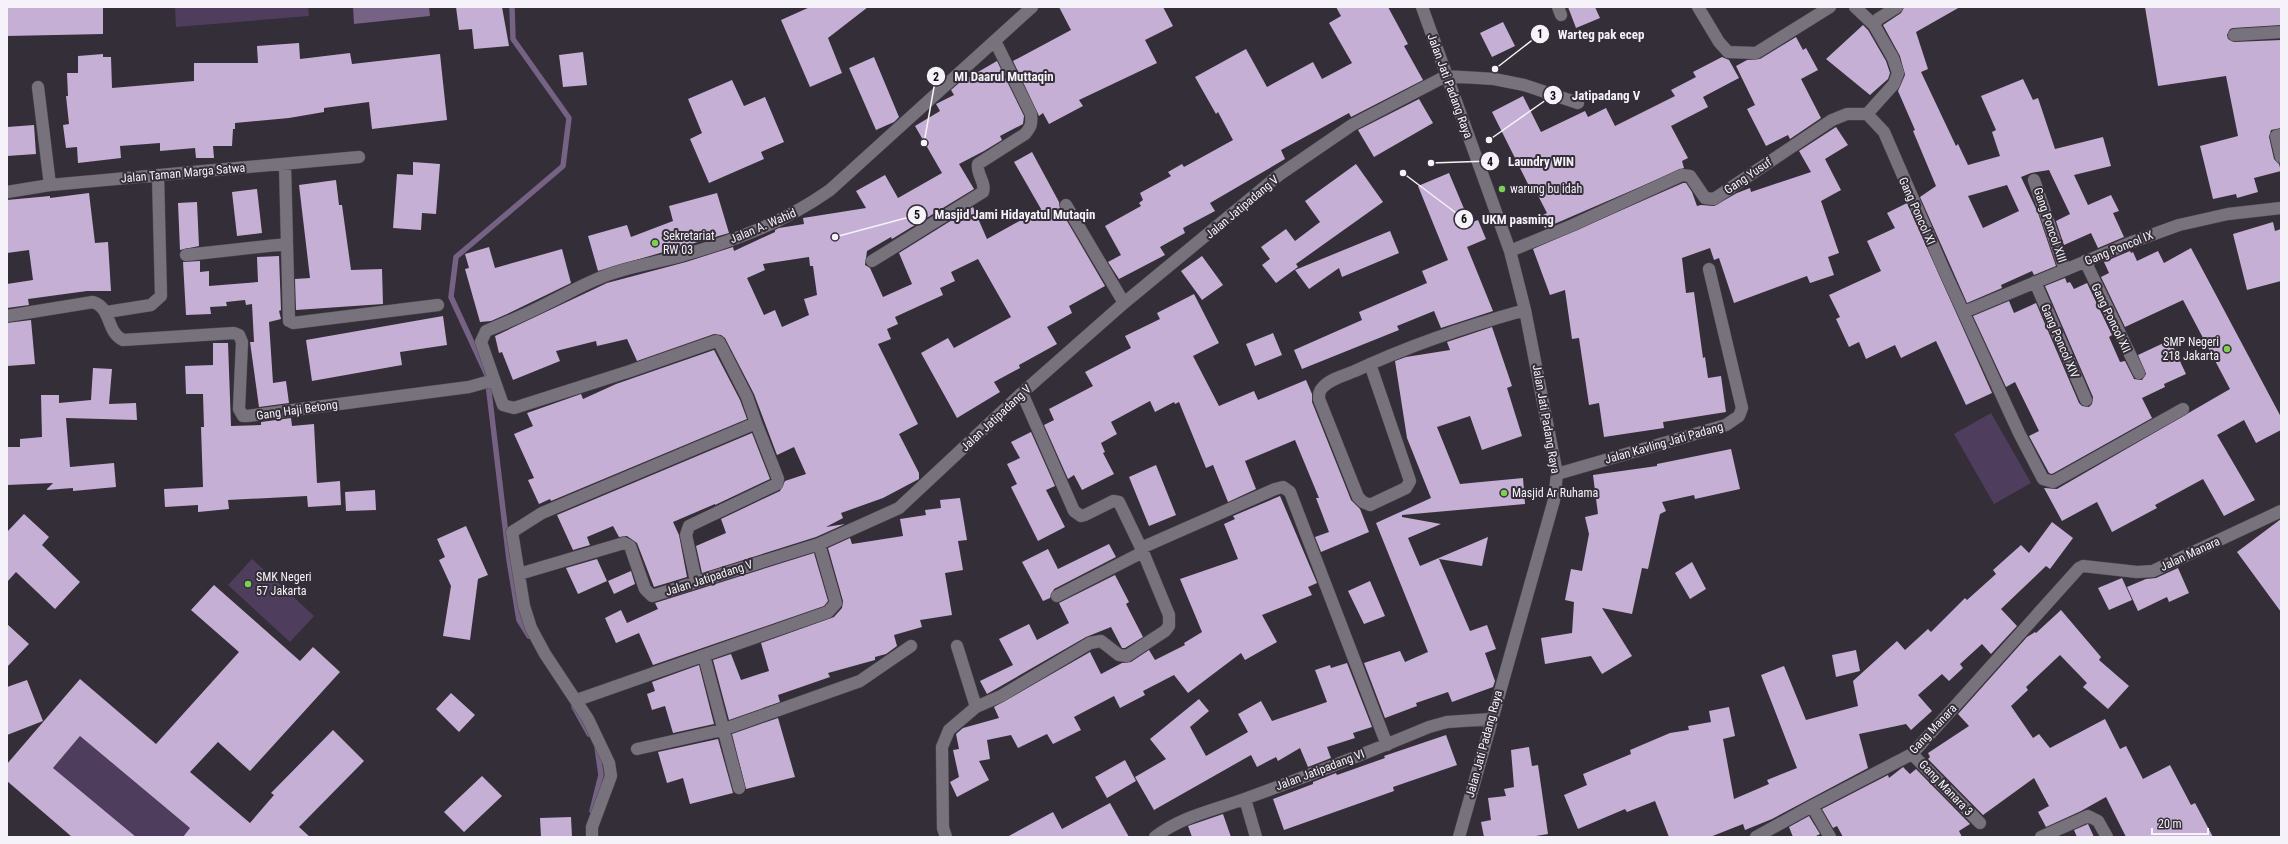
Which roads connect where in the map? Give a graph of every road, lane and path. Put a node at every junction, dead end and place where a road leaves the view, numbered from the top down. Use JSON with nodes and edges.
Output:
{"nodes":[{"id":1,"x":1032,"y":7,"type":"edge"},
{"id":2,"x":1422,"y":7,"type":"edge"},
{"id":3,"x":1698,"y":7,"type":"edge"},
{"id":4,"x":1830,"y":7,"type":"edge"},
{"id":5,"x":1855,"y":7,"type":"edge"},
{"id":6,"x":1897,"y":7,"type":"edge"},
{"id":7,"x":1874,"y":25,"type":"junction"},
{"id":8,"x":2281,"y":32,"type":"edge"},
{"id":9,"x":2234,"y":35,"type":"dead end"},
{"id":10,"x":995,"y":41,"type":"junction"},
{"id":11,"x":1446,"y":76,"type":"junction"},
{"id":12,"x":38,"y":87,"type":"dead end"},
{"id":13,"x":1578,"y":103,"type":"dead end"},
{"id":14,"x":1868,"y":115,"type":"junction"},
{"id":15,"x":2281,"y":135,"type":"edge"},
{"id":16,"x":359,"y":157,"type":"dead end"},
{"id":17,"x":2281,"y":157,"type":"edge"},
{"id":18,"x":285,"y":165,"type":"junction"},
{"id":19,"x":158,"y":175,"type":"junction"},
{"id":20,"x":2034,"y":180,"type":"dead end"},
{"id":21,"x":50,"y":185,"type":"junction"},
{"id":22,"x":7,"y":192,"type":"edge"},
{"id":23,"x":1066,"y":205,"type":"dead end"},
{"id":24,"x":2281,"y":208,"type":"edge"},
{"id":25,"x":286,"y":244,"type":"junction"},
{"id":26,"x":1510,"y":250,"type":"junction"},
{"id":27,"x":186,"y":255,"type":"dead end"},
{"id":28,"x":872,"y":261,"type":"dead end"},
{"id":29,"x":2085,"y":261,"type":"junction"},
{"id":30,"x":1709,"y":269,"type":"dead end"},
{"id":31,"x":2065,"y":270,"type":"junction"},
{"id":32,"x":2035,"y":282,"type":"junction"},
{"id":33,"x":1124,"y":303,"type":"junction"},
{"id":34,"x":438,"y":305,"type":"dead end"},
{"id":35,"x":1525,"y":310,"type":"junction"},
{"id":36,"x":106,"y":312,"type":"junction"},
{"id":37,"x":1964,"y":312,"type":"junction"},
{"id":38,"x":7,"y":316,"type":"edge"},
{"id":39,"x":1370,"y":364,"type":"junction"},
{"id":40,"x":2139,"y":373,"type":"dead end"},
{"id":41,"x":493,"y":380,"type":"junction"},
{"id":42,"x":1022,"y":393,"type":"junction"},
{"id":43,"x":2086,"y":400,"type":"dead end"},
{"id":44,"x":2183,"y":409,"type":"dead end"},
{"id":45,"x":756,"y":423,"type":"junction"},
{"id":46,"x":1557,"y":474,"type":"junction"},
{"id":47,"x":2281,"y":511,"type":"edge"},
{"id":48,"x":819,"y":544,"type":"junction"},
{"id":49,"x":1142,"y":550,"type":"junction"},
{"id":50,"x":519,"y":574,"type":"junction"},
{"id":51,"x":696,"y":582,"type":"junction"},
{"id":52,"x":1057,"y":596,"type":"dead end"},
{"id":53,"x":2041,"y":610,"type":"joint"},
{"id":54,"x":912,"y":646,"type":"dead end"},
{"id":55,"x":957,"y":646,"type":"dead end"},
{"id":56,"x":704,"y":656,"type":"junction"},
{"id":57,"x":577,"y":700,"type":"junction"},
{"id":58,"x":976,"y":707,"type":"junction"},
{"id":59,"x":1491,"y":719,"type":"junction"},
{"id":60,"x":722,"y":730,"type":"junction"},
{"id":61,"x":1387,"y":745,"type":"junction"},
{"id":62,"x":637,"y":749,"type":"dead end"},
{"id":63,"x":1912,"y":754,"type":"junction"},
{"id":64,"x":739,"y":788,"type":"dead end"},
{"id":65,"x":1245,"y":799,"type":"junction"},
{"id":66,"x":1812,"y":806,"type":"junction"},
{"id":67,"x":1980,"y":822,"type":"dead end"},
{"id":68,"x":592,"y":837,"type":"edge"},
{"id":69,"x":946,"y":837,"type":"edge"},
{"id":70,"x":1155,"y":837,"type":"edge"},
{"id":71,"x":1256,"y":837,"type":"edge"},
{"id":72,"x":1459,"y":837,"type":"edge"},
{"id":73,"x":1756,"y":837,"type":"edge"},
{"id":74,"x":1830,"y":837,"type":"edge"},
{"id":75,"x":2041,"y":837,"type":"edge"},
{"id":76,"x":2107,"y":837,"type":"edge"}],
"edges":[{"from":1,"to":10,"type":"street","name":"Jalan A. Wahid"},
{"from":2,"to":11,"type":"street","name":"Jalan Jati Padang Raya"},
{"from":3,"to":4,"type":"street"},
{"from":5,"to":7,"type":"street"},
{"from":6,"to":7,"type":"street"},
{"from":7,"to":14,"type":"street"},
{"from":8,"to":9,"type":"street"},
{"from":10,"to":28,"type":"street"},
{"from":10,"to":41,"type":"street","name":"Jalan A. Wahid"},
{"from":11,"to":13,"type":"street"},
{"from":11,"to":26,"type":"street","name":"Jalan Jati Padang Raya"},
{"from":11,"to":33,"type":"street","name":"Jalan Jatipadang V"},
{"from":12,"to":21,"type":"street"},
{"from":14,"to":26,"type":"street","name":"Gang Yusuf"},
{"from":14,"to":37,"type":"street","name":"Gang Poncol XI"},
{"from":15,"to":17,"type":"street"},
{"from":16,"to":18,"type":"street","name":"Jalan Taman Marga Satwa"},
{"from":18,"to":19,"type":"street","name":"Jalan Taman Marga Satwa"},
{"from":18,"to":25,"type":"street"},
{"from":19,"to":21,"type":"street","name":"Jalan Taman Marga Satwa"},
{"from":19,"to":36,"type":"street"},
{"from":20,"to":31,"type":"street","name":"Gang Poncol XIII"},
{"from":21,"to":22,"type":"street","name":"Jalan Taman Marga Satwa"},
{"from":23,"to":33,"type":"street"},
{"from":24,"to":29,"type":"street","name":"Gang Poncol IX"},
{"from":25,"to":27,"type":"street"},
{"from":25,"to":34,"type":"street"},
{"from":26,"to":35,"type":"street","name":"Jalan Jati Padang Raya"},
{"from":29,"to":31,"type":"street","name":"Gang Poncol IX"},
{"from":29,"to":40,"type":"street","name":"Gang Poncol XII"},
{"from":30,"to":46,"type":"street","name":"Jalan Kavling Jati Padang"},
{"from":31,"to":32,"type":"street","name":"Gang Poncol IX"},
{"from":32,"to":37,"type":"street","name":"Gang Poncol IX"},
{"from":32,"to":43,"type":"street","name":"Gang Poncol XIV"},
{"from":33,"to":42,"type":"street","name":"Jalan Jatipadang V"},
{"from":35,"to":39,"type":"street"},
{"from":35,"to":46,"type":"street","name":"Jalan Jati Padang Raya"},
{"from":36,"to":38,"type":"street"},
{"from":36,"to":41,"type":"street","name":"Gang Haji Betong"},
{"from":37,"to":44,"type":"street","name":"Gang Poncol XI"},
{"from":39,"to":39,"type":"street"},
{"from":41,"to":45,"type":"street","name":"Jalan A. Wahid"},
{"from":42,"to":48,"type":"street","name":"Jalan Jatipadang V"},
{"from":42,"to":49,"type":"street"},
{"from":45,"to":50,"type":"street"},
{"from":45,"to":51,"type":"street"},
{"from":46,"to":59,"type":"street","name":"Jalan Jati Padang Raya"},
{"from":47,"to":53,"type":"street","name":"Jalan Manara"},
{"from":48,"to":51,"type":"street","name":"Jalan Jatipadang V"},
{"from":48,"to":56,"type":"street"},
{"from":49,"to":52,"type":"street"},
{"from":49,"to":58,"type":"street"},
{"from":49,"to":61,"type":"street"},
{"from":50,"to":51,"type":"street","name":"Jalan Jatipadang V"},
{"from":50,"to":57,"type":"street"},
{"from":53,"to":63,"type":"street","name":"Gang Manara"},
{"from":54,"to":60,"type":"street"},
{"from":55,"to":58,"type":"street"},
{"from":56,"to":57,"type":"street"},
{"from":56,"to":60,"type":"street"},
{"from":57,"to":68,"type":"street"},
{"from":58,"to":69,"type":"street"},
{"from":59,"to":61,"type":"street","name":"Jalan Jatipadang VI"},
{"from":59,"to":72,"type":"street","name":"Jalan Jati Padang Raya"},
{"from":60,"to":62,"type":"street"},
{"from":60,"to":64,"type":"street"},
{"from":61,"to":65,"type":"street","name":"Jalan Jatipadang VI"},
{"from":63,"to":66,"type":"street","name":"Gang Manara"},
{"from":63,"to":67,"type":"street","name":"Gang Manara 3"},
{"from":65,"to":70,"type":"street","name":"Jalan Jatipadang VI"},
{"from":65,"to":71,"type":"street"},
{"from":66,"to":73,"type":"street","name":"Gang Manara"},
{"from":66,"to":74,"type":"street"},
{"from":75,"to":76,"type":"street"}]}
